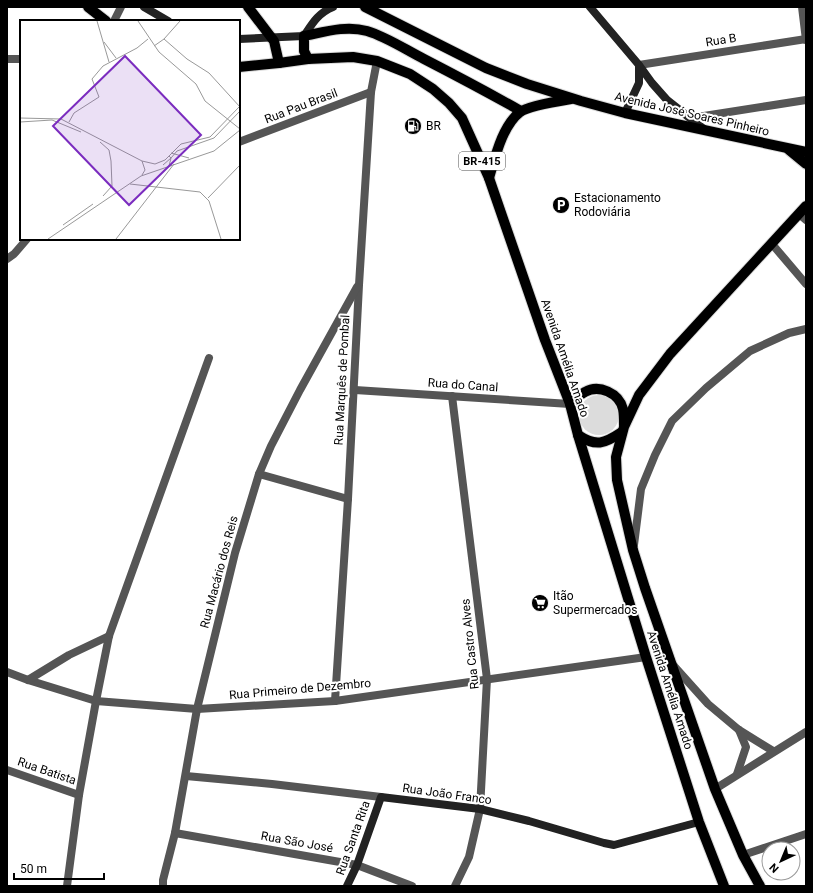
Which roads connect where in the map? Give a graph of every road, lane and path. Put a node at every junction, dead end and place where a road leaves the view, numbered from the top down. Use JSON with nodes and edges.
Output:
{"nodes":[{"id":1,"x":88,"y":7,"type":"edge"},
{"id":2,"x":121,"y":7,"type":"edge"},
{"id":3,"x":144,"y":7,"type":"edge"},
{"id":4,"x":248,"y":7,"type":"edge"},
{"id":5,"x":333,"y":7,"type":"edge"},
{"id":6,"x":365,"y":7,"type":"edge"},
{"id":7,"x":590,"y":7,"type":"edge"},
{"id":8,"x":802,"y":7,"type":"edge"},
{"id":9,"x":105,"y":20,"type":"edge"},
{"id":10,"x":114,"y":20,"type":"edge"},
{"id":11,"x":166,"y":20,"type":"edge"},
{"id":12,"x":304,"y":36,"type":"junction"},
{"id":13,"x":271,"y":37,"type":"junction"},
{"id":14,"x":240,"y":39,"type":"edge"},
{"id":15,"x":806,"y":39,"type":"edge"},
{"id":16,"x":7,"y":59,"type":"edge"},
{"id":17,"x":20,"y":59,"type":"edge"},
{"id":18,"x":308,"y":59,"type":"junction"},
{"id":19,"x":376,"y":61,"type":"junction"},
{"id":20,"x":279,"y":63,"type":"junction"},
{"id":21,"x":639,"y":65,"type":"junction"},
{"id":22,"x":240,"y":67,"type":"edge"},
{"id":23,"x":371,"y":92,"type":"junction"},
{"id":24,"x":573,"y":99,"type":"junction"},
{"id":25,"x":806,"y":100,"type":"edge"},
{"id":26,"x":520,"y":111,"type":"junction"},
{"id":27,"x":625,"y":113,"type":"junction"},
{"id":28,"x":691,"y":118,"type":"junction"},
{"id":29,"x":705,"y":130,"type":"junction"},
{"id":30,"x":240,"y":142,"type":"edge"},
{"id":31,"x":787,"y":149,"type":"junction"},
{"id":32,"x":806,"y":152,"type":"edge"},
{"id":33,"x":806,"y":164,"type":"edge"},
{"id":34,"x":489,"y":178,"type":"junction"},
{"id":35,"x":804,"y":214,"type":"edge"},
{"id":36,"x":26,"y":240,"type":"edge"},
{"id":37,"x":772,"y":244,"type":"junction"},
{"id":38,"x":7,"y":259,"type":"edge"},
{"id":39,"x":806,"y":284,"type":"edge"},
{"id":40,"x":359,"y":285,"type":"junction"},
{"id":41,"x":806,"y":329,"type":"edge"},
{"id":42,"x":209,"y":358,"type":"dead end"},
{"id":43,"x":355,"y":390,"type":"junction"},
{"id":44,"x":452,"y":396,"type":"junction"},
{"id":45,"x":570,"y":404,"type":"junction"},
{"id":46,"x":623,"y":430,"type":"junction"},
{"id":47,"x":578,"y":435,"type":"junction"},
{"id":48,"x":259,"y":474,"type":"junction"},
{"id":49,"x":348,"y":500,"type":"junction"},
{"id":50,"x":633,"y":550,"type":"junction"},
{"id":51,"x":109,"y":636,"type":"junction"},
{"id":52,"x":646,"y":657,"type":"junction"},
{"id":53,"x":670,"y":662,"type":"junction"},
{"id":54,"x":7,"y":672,"type":"edge"},
{"id":55,"x":487,"y":679,"type":"junction"},
{"id":56,"x":28,"y":680,"type":"junction"},
{"id":57,"x":96,"y":701,"type":"junction"},
{"id":58,"x":335,"y":701,"type":"junction"},
{"id":59,"x":197,"y":709,"type":"junction"},
{"id":60,"x":739,"y":730,"type":"junction"},
{"id":61,"x":806,"y":732,"type":"edge"},
{"id":62,"x":774,"y":751,"type":"junction"},
{"id":63,"x":7,"y":770,"type":"edge"},
{"id":64,"x":737,"y":774,"type":"junction"},
{"id":65,"x":186,"y":776,"type":"junction"},
{"id":66,"x":714,"y":790,"type":"junction"},
{"id":67,"x":79,"y":795,"type":"junction"},
{"id":68,"x":380,"y":797,"type":"junction"},
{"id":69,"x":480,"y":809,"type":"junction"},
{"id":70,"x":699,"y":822,"type":"junction"},
{"id":71,"x":175,"y":833,"type":"junction"},
{"id":72,"x":806,"y":834,"type":"edge"},
{"id":73,"x":743,"y":855,"type":"junction"},
{"id":74,"x":357,"y":865,"type":"junction"},
{"id":75,"x":67,"y":886,"type":"edge"},
{"id":76,"x":163,"y":886,"type":"edge"},
{"id":77,"x":347,"y":886,"type":"edge"},
{"id":78,"x":412,"y":886,"type":"edge"},
{"id":79,"x":455,"y":886,"type":"edge"},
{"id":80,"x":724,"y":886,"type":"edge"},
{"id":81,"x":760,"y":886,"type":"edge"}],
"edges":[{"from":1,"to":9,"type":"main road"},
{"from":2,"to":10,"type":"street"},
{"from":3,"to":11,"type":"street"},
{"from":4,"to":13,"type":"main road"},
{"from":5,"to":12,"type":"street"},
{"from":6,"to":24,"type":"main road","name":"Avenida José Soares Pinheiro"},
{"from":7,"to":21,"type":"street"},
{"from":8,"to":15,"type":"street"},
{"from":12,"to":13,"type":"street"},
{"from":12,"to":18,"type":"main road"},
{"from":12,"to":26,"type":"main road"},
{"from":13,"to":14,"type":"street"},
{"from":13,"to":20,"type":"main road"},
{"from":15,"to":21,"type":"street","name":"Rua B"},
{"from":16,"to":17,"type":"street"},
{"from":18,"to":19,"type":"main road","name":"Avenida Amélia Amado","number":"BR-415"},
{"from":18,"to":20,"type":"main road","name":"Avenida Amélia Amado","number":"BR-415"},
{"from":19,"to":23,"type":"street","name":"Rua Marquês de Pombal"},
{"from":19,"to":34,"type":"main road","name":"Avenida Amélia Amado","number":"BR-415"},
{"from":20,"to":22,"type":"main road","name":"Avenida Amélia Amado","number":"BR-415"},
{"from":21,"to":27,"type":"street"},
{"from":21,"to":28,"type":"street"},
{"from":23,"to":30,"type":"street","name":"Rua Pau Brasil"},
{"from":23,"to":40,"type":"street","name":"Rua Marquês de Pombal"},
{"from":24,"to":26,"type":"main road"},
{"from":24,"to":27,"type":"main road","name":"Avenida José Soares Pinheiro"},
{"from":25,"to":28,"type":"street","name":"Avenida José Soares Pinheiro"},
{"from":26,"to":34,"type":"main road"},
{"from":27,"to":29,"type":"main road","name":"Avenida José Soares Pinheiro"},
{"from":28,"to":29,"type":"street"},
{"from":29,"to":31,"type":"main road","name":"Avenida José Soares Pinheiro"},
{"from":31,"to":32,"type":"main road","name":"Avenida José Soares Pinheiro"},
{"from":31,"to":33,"type":"main road"},
{"from":34,"to":45,"type":"main road","name":"Avenida Amélia Amado","number":"BR-415"},
{"from":35,"to":37,"type":"main road","name":"Avenida Amélia Amado"},
{"from":36,"to":38,"type":"street"},
{"from":37,"to":39,"type":"street"},
{"from":37,"to":46,"type":"main road","name":"Avenida Amélia Amado"},
{"from":40,"to":43,"type":"street","name":"Rua Marquês de Pombal"},
{"from":40,"to":48,"type":"street","name":"Rua Macário dos Reis"},
{"from":41,"to":50,"type":"street"},
{"from":42,"to":51,"type":"street"},
{"from":43,"to":44,"type":"street","name":"Rua do Canal"},
{"from":43,"to":49,"type":"street","name":"Rua Marquês de Pombal"},
{"from":44,"to":45,"type":"street","name":"Rua do Canal"},
{"from":44,"to":55,"type":"street","name":"Rua Castro Alves"},
{"from":45,"to":46,"type":"main road"},
{"from":45,"to":47,"type":"main road","name":"Avenida Amélia Amado","number":"BR-415"},
{"from":46,"to":47,"type":"main road"},
{"from":46,"to":50,"type":"main road","name":"Avenida Amélia Amado"},
{"from":47,"to":52,"type":"main road","name":"Avenida Amélia Amado"},
{"from":48,"to":49,"type":"street"},
{"from":48,"to":59,"type":"street","name":"Rua Macário dos Reis"},
{"from":49,"to":58,"type":"street","name":"Rua Marquês de Pombal"},
{"from":50,"to":53,"type":"main road","name":"Avenida Amélia Amado"},
{"from":51,"to":56,"type":"street"},
{"from":51,"to":57,"type":"street"},
{"from":52,"to":55,"type":"street","name":"Rua Primeiro de Dezembro"},
{"from":52,"to":70,"type":"main road","name":"Avenida Amélia Amado"},
{"from":53,"to":60,"type":"street"},
{"from":53,"to":66,"type":"main road","name":"Avenida Amélia Amado"},
{"from":54,"to":56,"type":"street","name":"Rua Primeiro de Dezembro"},
{"from":55,"to":58,"type":"street","name":"Rua Primeiro de Dezembro"},
{"from":55,"to":69,"type":"street","name":"Rua Castro Alves"},
{"from":56,"to":57,"type":"street","name":"Rua Primeiro de Dezembro"},
{"from":57,"to":59,"type":"street","name":"Rua Primeiro de Dezembro"},
{"from":57,"to":67,"type":"street"},
{"from":58,"to":59,"type":"street","name":"Rua Primeiro de Dezembro"},
{"from":59,"to":65,"type":"street","name":"Rua Macário dos Reis"},
{"from":60,"to":62,"type":"street"},
{"from":60,"to":64,"type":"street"},
{"from":61,"to":62,"type":"street"},
{"from":62,"to":64,"type":"street"},
{"from":63,"to":67,"type":"street","name":"Rua Batista"},
{"from":64,"to":66,"type":"street"},
{"from":65,"to":68,"type":"street","name":"Rua João Franco"},
{"from":65,"to":71,"type":"street","name":"Rua Macário dos Reis"},
{"from":66,"to":73,"type":"main road","name":"Avenida Amélia Amado"},
{"from":67,"to":75,"type":"street"},
{"from":68,"to":69,"type":"street","name":"Rua João Franco"},
{"from":68,"to":74,"type":"street","name":"Rua Santa Rita"},
{"from":69,"to":70,"type":"street","name":"Rua João Franco"},
{"from":69,"to":79,"type":"street","name":"Rua Castro Alves"},
{"from":70,"to":80,"type":"main road","name":"Avenida Amélia Amado"},
{"from":71,"to":74,"type":"street","name":"Rua São José"},
{"from":71,"to":76,"type":"street","name":"Rua Macário dos Reis"},
{"from":72,"to":73,"type":"street"},
{"from":73,"to":81,"type":"main road","name":"Avenida Amélia Amado"},
{"from":74,"to":77,"type":"street","name":"Rua Santa Rita"},
{"from":74,"to":78,"type":"street","name":"Rua São José"}]}
